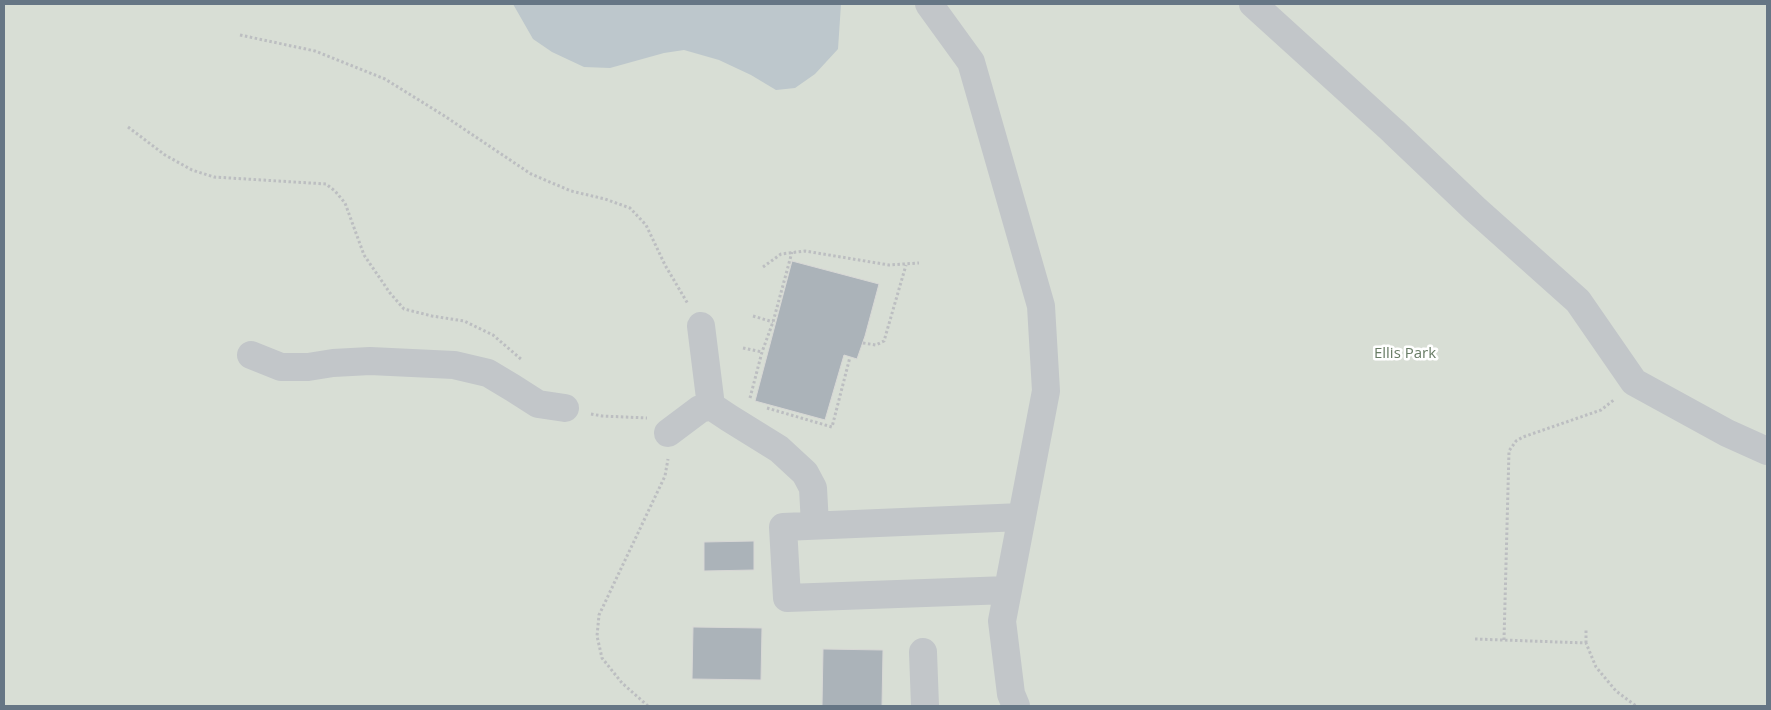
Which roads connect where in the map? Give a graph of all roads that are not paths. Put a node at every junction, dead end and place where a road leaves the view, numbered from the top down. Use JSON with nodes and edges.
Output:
{"nodes":[{"id":1,"x":929,"y":4,"type":"edge"},
{"id":2,"x":1253,"y":4,"type":"edge"},
{"id":3,"x":701,"y":326,"type":"road end"},
{"id":4,"x":251,"y":355,"type":"dead end"},
{"id":5,"x":711,"y":406,"type":"junction"},
{"id":6,"x":565,"y":408,"type":"dead end"},
{"id":7,"x":668,"y":433,"type":"dead end"},
{"id":8,"x":1767,"y":451,"type":"edge"},
{"id":9,"x":1022,"y":517,"type":"junction"},
{"id":10,"x":815,"y":526,"type":"junction"},
{"id":11,"x":1008,"y":590,"type":"junction"},
{"id":12,"x":923,"y":652,"type":"dead end"},
{"id":13,"x":925,"y":706,"type":"edge"},
{"id":14,"x":1016,"y":706,"type":"edge"}],
"edges":[{"from":1,"to":9,"type":"lane"},
{"from":2,"to":8,"type":"lane"},
{"from":3,"to":5,"type":"lane"},
{"from":4,"to":6,"type":"lane"},
{"from":5,"to":7,"type":"lane"},
{"from":5,"to":10,"type":"lane"},
{"from":9,"to":10,"type":"lane"},
{"from":9,"to":11,"type":"lane"},
{"from":10,"to":11,"type":"lane"},
{"from":11,"to":14,"type":"lane"},
{"from":12,"to":13,"type":"lane"}]}
